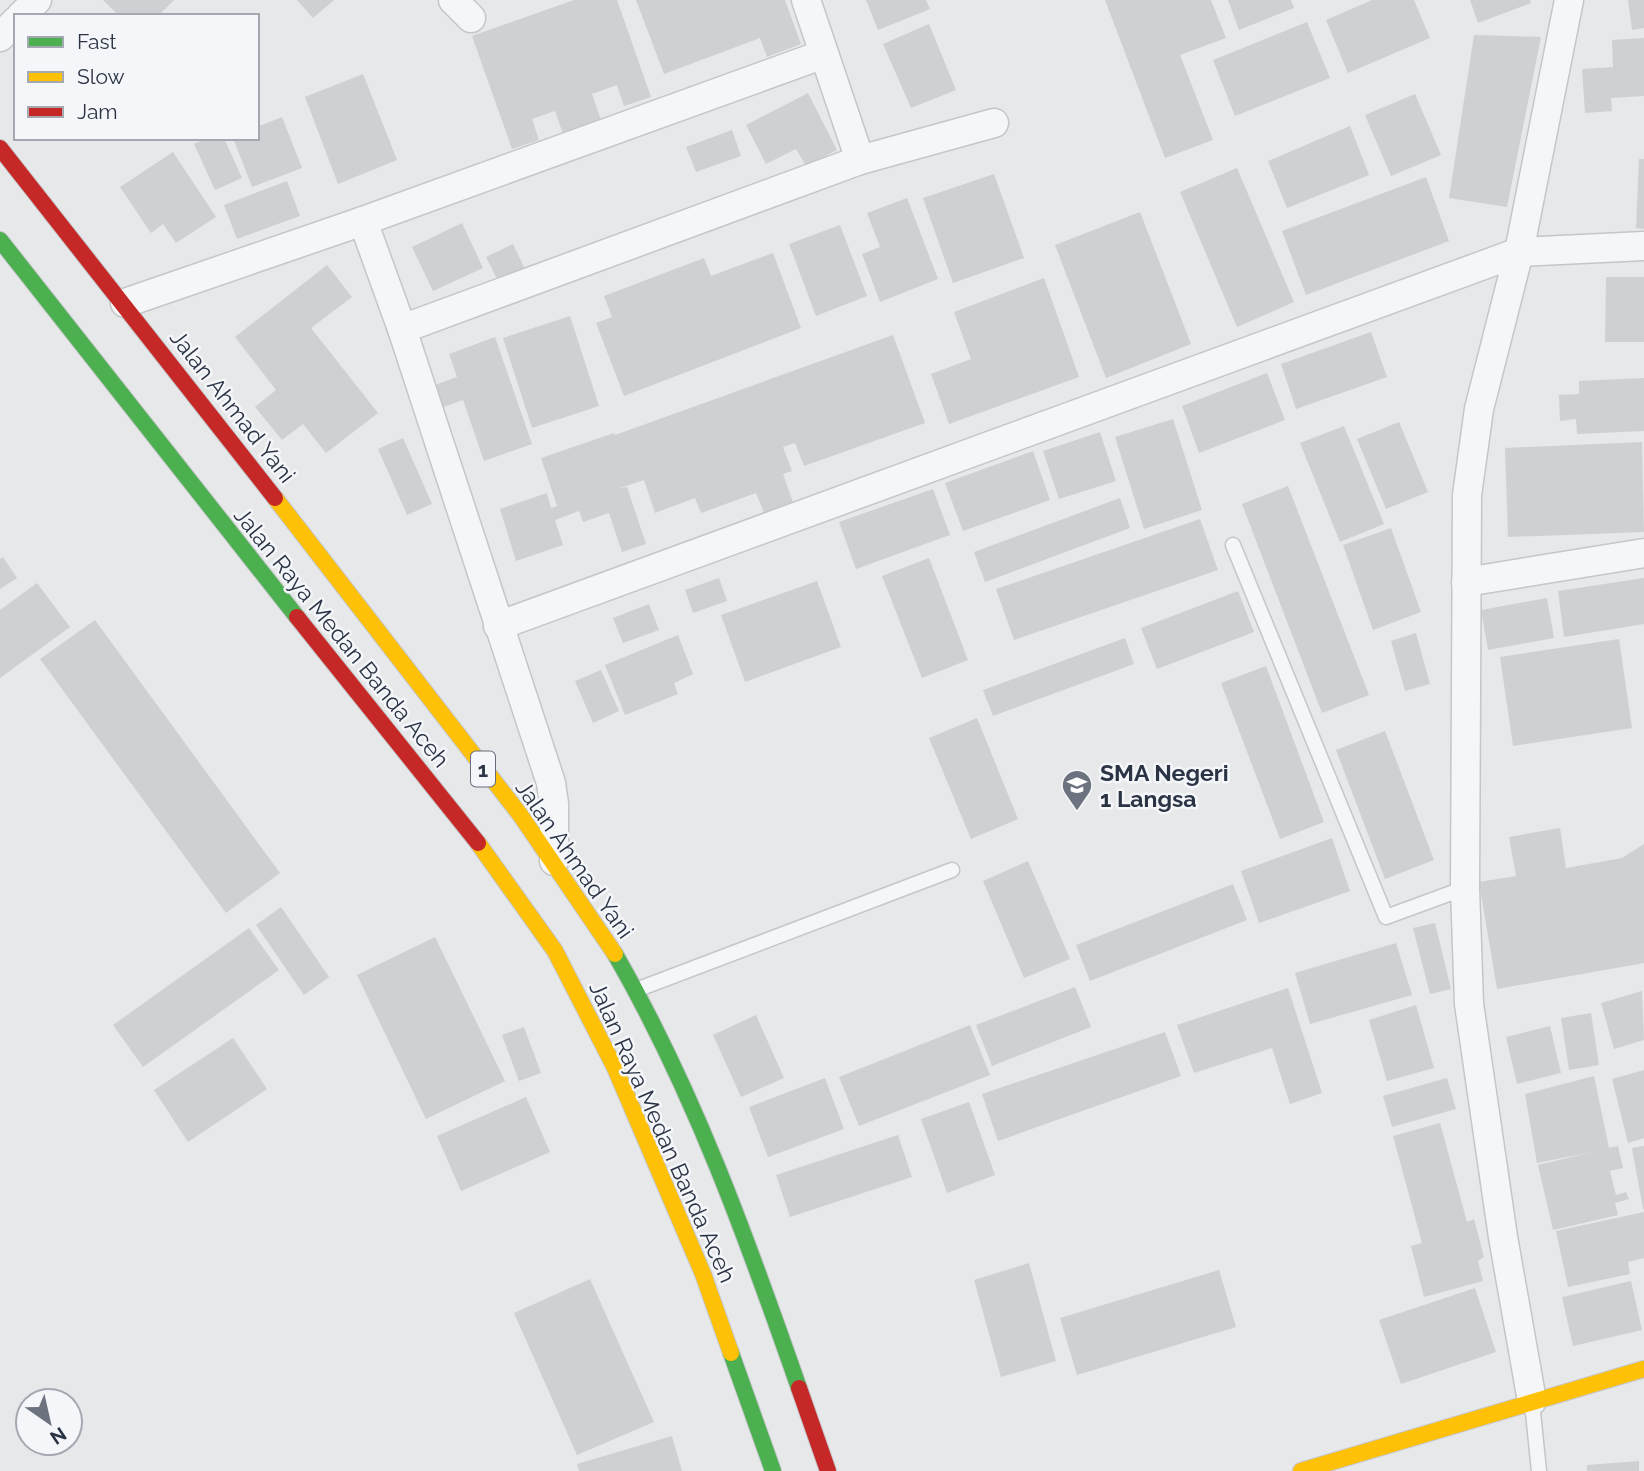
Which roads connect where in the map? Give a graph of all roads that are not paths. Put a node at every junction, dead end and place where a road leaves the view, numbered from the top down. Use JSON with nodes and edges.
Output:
{"nodes":[{"id":1,"x":37,"y":0,"type":"edge"},
{"id":2,"x":806,"y":0,"type":"edge"},
{"id":3,"x":1569,"y":0,"type":"edge"},
{"id":4,"x":23,"y":14,"type":"edge"},
{"id":5,"x":14,"y":24,"type":"edge"},
{"id":6,"x":0,"y":37,"type":"edge"},
{"id":7,"x":824,"y":54,"type":"junction"},
{"id":8,"x":995,"y":123,"type":"dead end"},
{"id":9,"x":0,"y":148,"type":"edge"},
{"id":10,"x":860,"y":160,"type":"junction"},
{"id":11,"x":363,"y":221,"type":"junction"},
{"id":12,"x":0,"y":240,"type":"edge"},
{"id":13,"x":1644,"y":246,"type":"edge"},
{"id":14,"x":1520,"y":252,"type":"junction"},
{"id":15,"x":125,"y":303,"type":"junction"},
{"id":16,"x":402,"y":329,"type":"junction"},
{"id":17,"x":1233,"y":544,"type":"dead end"},
{"id":18,"x":1644,"y":553,"type":"edge"},
{"id":19,"x":1466,"y":582,"type":"junction"},
{"id":20,"x":498,"y":626,"type":"junction"},
{"id":21,"x":554,"y":861,"type":"junction"},
{"id":22,"x":952,"y":870,"type":"dead end"},
{"id":23,"x":1465,"y":888,"type":"junction"},
{"id":24,"x":636,"y":990,"type":"junction"},
{"id":25,"x":1644,"y":1369,"type":"edge"},
{"id":26,"x":1532,"y":1401,"type":"junction"},
{"id":27,"x":773,"y":1471,"type":"edge"},
{"id":28,"x":828,"y":1471,"type":"edge"},
{"id":29,"x":1301,"y":1471,"type":"edge"},
{"id":30,"x":1539,"y":1471,"type":"edge"}],
"edges":[{"from":1,"to":4,"type":"street"},
{"from":2,"to":7,"type":"street"},
{"from":3,"to":14,"type":"street"},
{"from":5,"to":6,"type":"street"},
{"from":7,"to":10,"type":"street"},
{"from":7,"to":11,"type":"street"},
{"from":8,"to":10,"type":"street"},
{"from":9,"to":15,"type":"main road","name":"Jalan Ahmad Yani","number":"1"},
{"from":10,"to":16,"type":"street"},
{"from":11,"to":15,"type":"street"},
{"from":11,"to":16,"type":"street"},
{"from":12,"to":27,"type":"main road","name":"Jalan Raya Medan Banda Aceh","number":"1"},
{"from":13,"to":14,"type":"street"},
{"from":14,"to":19,"type":"street"},
{"from":14,"to":20,"type":"street"},
{"from":15,"to":21,"type":"main road","name":"Jalan Ahmad Yani","number":"1"},
{"from":16,"to":20,"type":"street"},
{"from":17,"to":23,"type":"lane"},
{"from":18,"to":19,"type":"street"},
{"from":19,"to":23,"type":"street"},
{"from":20,"to":21,"type":"street"},
{"from":21,"to":24,"type":"main road","name":"Jalan Ahmad Yani","number":"1"},
{"from":22,"to":24,"type":"lane"},
{"from":23,"to":26,"type":"street"},
{"from":24,"to":28,"type":"main road","name":"Jalan Ahmad Yani","number":"1"},
{"from":25,"to":26,"type":"main road"},
{"from":26,"to":29,"type":"main road"},
{"from":26,"to":30,"type":"lane"}]}
